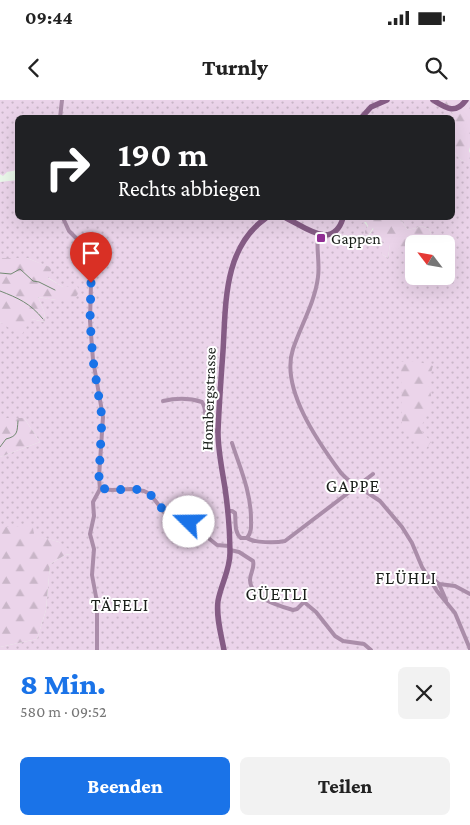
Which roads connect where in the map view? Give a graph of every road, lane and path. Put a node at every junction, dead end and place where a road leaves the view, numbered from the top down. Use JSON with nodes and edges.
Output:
{"nodes":[{"id":1,"x":62,"y":100,"type":"edge"},
{"id":2,"x":387,"y":100,"type":"edge"},
{"id":3,"x":433,"y":100,"type":"edge"},
{"id":4,"x":466,"y":100,"type":"edge"},
{"id":5,"x":60,"y":115,"type":"edge"},
{"id":6,"x":364,"y":115,"type":"edge"},
{"id":7,"x":64,"y":220,"type":"edge"},
{"id":8,"x":264,"y":220,"type":"edge"},
{"id":9,"x":289,"y":220,"type":"edge"},
{"id":10,"x":342,"y":220,"type":"edge"},
{"id":11,"x":318,"y":235,"type":"junction"},
{"id":12,"x":163,"y":401,"type":"dead end"},
{"id":13,"x":218,"y":432,"type":"junction"},
{"id":14,"x":232,"y":443,"type":"dead end"},
{"id":15,"x":373,"y":474,"type":"dead end"},
{"id":16,"x":358,"y":486,"type":"junction"},
{"id":17,"x":100,"y":488,"type":"junction"},
{"id":18,"x":228,"y":511,"type":"junction"},
{"id":19,"x":247,"y":538,"type":"junction"},
{"id":20,"x":230,"y":548,"type":"junction"},
{"id":21,"x":424,"y":570,"type":"junction"},
{"id":22,"x":439,"y":584,"type":"junction"},
{"id":23,"x":470,"y":594,"type":"edge"},
{"id":24,"x":448,"y":604,"type":"junction"},
{"id":25,"x":97,"y":650,"type":"edge"},
{"id":26,"x":224,"y":650,"type":"edge"},
{"id":27,"x":371,"y":650,"type":"edge"},
{"id":28,"x":470,"y":650,"type":"edge"}],
"edges":[{"from":1,"to":5,"type":"street"},
{"from":2,"to":6,"type":"street"},
{"from":3,"to":4,"type":"street"},
{"from":7,"to":17,"type":"street"},
{"from":8,"to":13,"type":"street","name":"Hombergstrasse"},
{"from":9,"to":11,"type":"street"},
{"from":10,"to":11,"type":"street"},
{"from":11,"to":16,"type":"street"},
{"from":12,"to":13,"type":"street"},
{"from":13,"to":18,"type":"street","name":"Hombergstrasse"},
{"from":14,"to":19,"type":"street"},
{"from":15,"to":16,"type":"street"},
{"from":16,"to":19,"type":"street"},
{"from":16,"to":21,"type":"street"},
{"from":17,"to":20,"type":"street"},
{"from":17,"to":25,"type":"street"},
{"from":18,"to":19,"type":"street"},
{"from":18,"to":20,"type":"street","name":"Hombergstrasse"},
{"from":20,"to":26,"type":"street","name":"Hombergstrasse"},
{"from":20,"to":27,"type":"street"},
{"from":21,"to":22,"type":"street"},
{"from":21,"to":24,"type":"street"},
{"from":22,"to":23,"type":"street"},
{"from":22,"to":24,"type":"street"},
{"from":24,"to":28,"type":"street"}]}
